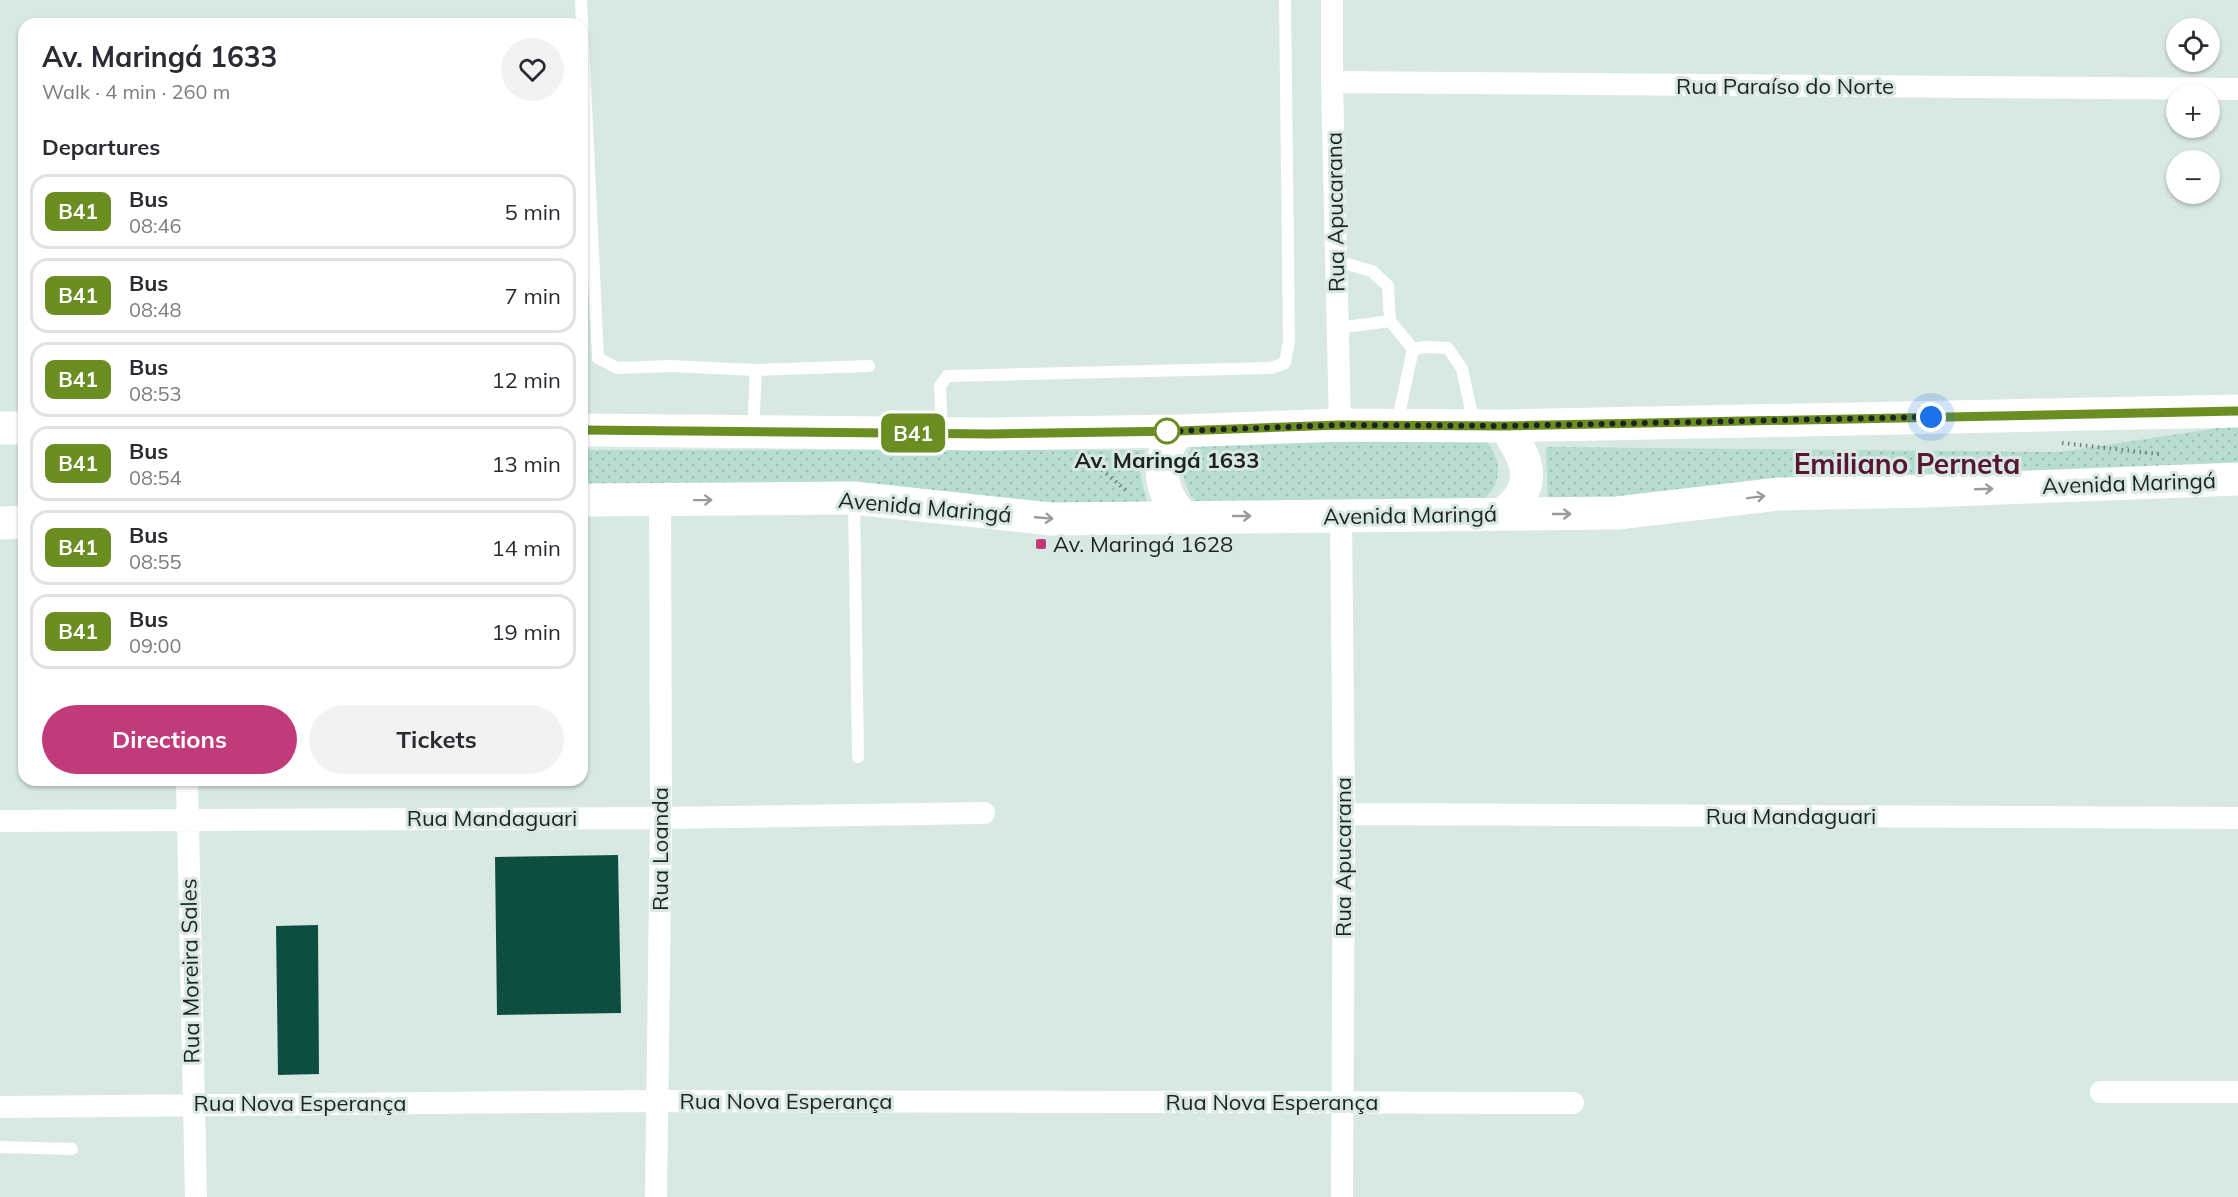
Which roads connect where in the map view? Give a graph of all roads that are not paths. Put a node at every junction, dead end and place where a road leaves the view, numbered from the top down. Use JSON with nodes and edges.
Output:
{"nodes":[{"id":1,"x":581,"y":0,"type":"edge"},
{"id":2,"x":1285,"y":0,"type":"edge"},
{"id":3,"x":1332,"y":0,"type":"edge"},
{"id":4,"x":582,"y":18,"type":"edge"},
{"id":5,"x":1332,"y":82,"type":"junction"},
{"id":6,"x":2238,"y":89,"type":"edge"},
{"id":7,"x":588,"y":147,"type":"edge"},
{"id":8,"x":1336,"y":261,"type":"junction"},
{"id":9,"x":1390,"y":321,"type":"junction"},
{"id":10,"x":1338,"y":328,"type":"junction"},
{"id":11,"x":1413,"y":349,"type":"junction"},
{"id":12,"x":869,"y":366,"type":"dead end"},
{"id":13,"x":756,"y":370,"type":"junction"},
{"id":14,"x":2238,"y":411,"type":"edge"},
{"id":15,"x":1340,"y":425,"type":"junction"},
{"id":16,"x":1397,"y":425,"type":"junction"},
{"id":17,"x":1490,"y":426,"type":"junction"},
{"id":18,"x":0,"y":428,"type":"edge"},
{"id":19,"x":18,"y":428,"type":"edge"},
{"id":20,"x":588,"y":430,"type":"edge"},
{"id":21,"x":753,"y":431,"type":"junction"},
{"id":22,"x":1179,"y":431,"type":"junction"},
{"id":23,"x":942,"y":433,"type":"junction"},
{"id":24,"x":2238,"y":479,"type":"edge"},
{"id":25,"x":854,"y":498,"type":"junction"},
{"id":26,"x":588,"y":500,"type":"edge"},
{"id":27,"x":660,"y":500,"type":"junction"},
{"id":28,"x":1503,"y":514,"type":"junction"},
{"id":29,"x":1341,"y":516,"type":"junction"},
{"id":30,"x":1184,"y":517,"type":"junction"},
{"id":31,"x":18,"y":522,"type":"edge"},
{"id":32,"x":0,"y":523,"type":"edge"},
{"id":33,"x":858,"y":757,"type":"dead end"},
{"id":34,"x":187,"y":786,"type":"edge"},
{"id":35,"x":984,"y":813,"type":"dead end"},
{"id":36,"x":1344,"y":814,"type":"junction"},
{"id":37,"x":661,"y":818,"type":"junction"},
{"id":38,"x":2238,"y":818,"type":"edge"},
{"id":39,"x":187,"y":819,"type":"junction"},
{"id":40,"x":0,"y":821,"type":"edge"},
{"id":41,"x":2101,"y":1092,"type":"dead end"},
{"id":42,"x":2238,"y":1092,"type":"edge"},
{"id":43,"x":658,"y":1101,"type":"junction"},
{"id":44,"x":1342,"y":1102,"type":"junction"},
{"id":45,"x":1572,"y":1103,"type":"dead end"},
{"id":46,"x":193,"y":1104,"type":"junction"},
{"id":47,"x":0,"y":1107,"type":"edge"},
{"id":48,"x":0,"y":1147,"type":"edge"},
{"id":49,"x":72,"y":1149,"type":"dead end"},
{"id":50,"x":196,"y":1197,"type":"edge"},
{"id":51,"x":656,"y":1197,"type":"edge"},
{"id":52,"x":1342,"y":1197,"type":"edge"}],
"edges":[{"from":1,"to":4,"type":"lane"},
{"from":2,"to":23,"type":"lane"},
{"from":3,"to":5,"type":"street","name":"Rua Apucarana"},
{"from":5,"to":6,"type":"street","name":"Rua Paraíso do Norte"},
{"from":5,"to":8,"type":"street","name":"Rua Apucarana"},
{"from":7,"to":13,"type":"lane"},
{"from":8,"to":9,"type":"lane"},
{"from":8,"to":10,"type":"street","name":"Rua Apucarana"},
{"from":9,"to":10,"type":"lane"},
{"from":9,"to":11,"type":"lane"},
{"from":10,"to":15,"type":"street","name":"Rua Apucarana"},
{"from":11,"to":16,"type":"lane"},
{"from":11,"to":17,"type":"lane"},
{"from":12,"to":13,"type":"lane"},
{"from":13,"to":21,"type":"lane"},
{"from":14,"to":17,"type":"main road"},
{"from":15,"to":16,"type":"main road"},
{"from":15,"to":22,"type":"main road"},
{"from":16,"to":17,"type":"main road"},
{"from":17,"to":28,"type":"main road"},
{"from":18,"to":19,"type":"main road"},
{"from":20,"to":21,"type":"main road"},
{"from":21,"to":23,"type":"main road"},
{"from":22,"to":23,"type":"main road"},
{"from":22,"to":30,"type":"main road"},
{"from":28,"to":24,"type":"main road","name":"Avenida Maringá","one_way":true},
{"from":27,"to":25,"type":"main road","name":"Avenida Maringá","one_way":true},
{"from":25,"to":30,"type":"main road","name":"Avenida Maringá","one_way":true},
{"from":25,"to":33,"type":"lane"},
{"from":26,"to":27,"type":"main road","name":"Avenida Maringá"},
{"from":27,"to":37,"type":"street","name":"Rua Loanda"},
{"from":28,"to":29,"type":"main road","name":"Avenida Maringá"},
{"from":30,"to":29,"type":"main road","name":"Avenida Maringá","one_way":true},
{"from":29,"to":36,"type":"street","name":"Rua Apucarana"},
{"from":31,"to":32,"type":"main road"},
{"from":34,"to":39,"type":"street","name":"Rua Moreira Sales"},
{"from":35,"to":37,"type":"street","name":"Rua Mandaguari"},
{"from":36,"to":38,"type":"street","name":"Rua Mandaguari"},
{"from":36,"to":44,"type":"street","name":"Rua Apucarana"},
{"from":37,"to":39,"type":"street","name":"Rua Mandaguari"},
{"from":37,"to":43,"type":"street","name":"Rua Loanda"},
{"from":39,"to":40,"type":"street","name":"Rua Mandaguari"},
{"from":39,"to":46,"type":"street","name":"Rua Moreira Sales"},
{"from":41,"to":42,"type":"street"},
{"from":43,"to":44,"type":"street","name":"Rua Nova Esperança"},
{"from":43,"to":46,"type":"street","name":"Rua Nova Esperança"},
{"from":43,"to":51,"type":"street","name":"Rua Loanda"},
{"from":44,"to":45,"type":"street","name":"Rua Nova Esperança"},
{"from":44,"to":52,"type":"street","name":"Rua Apucarana"},
{"from":46,"to":47,"type":"street","name":"Rua Nova Esperança"},
{"from":46,"to":50,"type":"street","name":"Rua Moreira Sales"},
{"from":48,"to":49,"type":"lane"}]}
